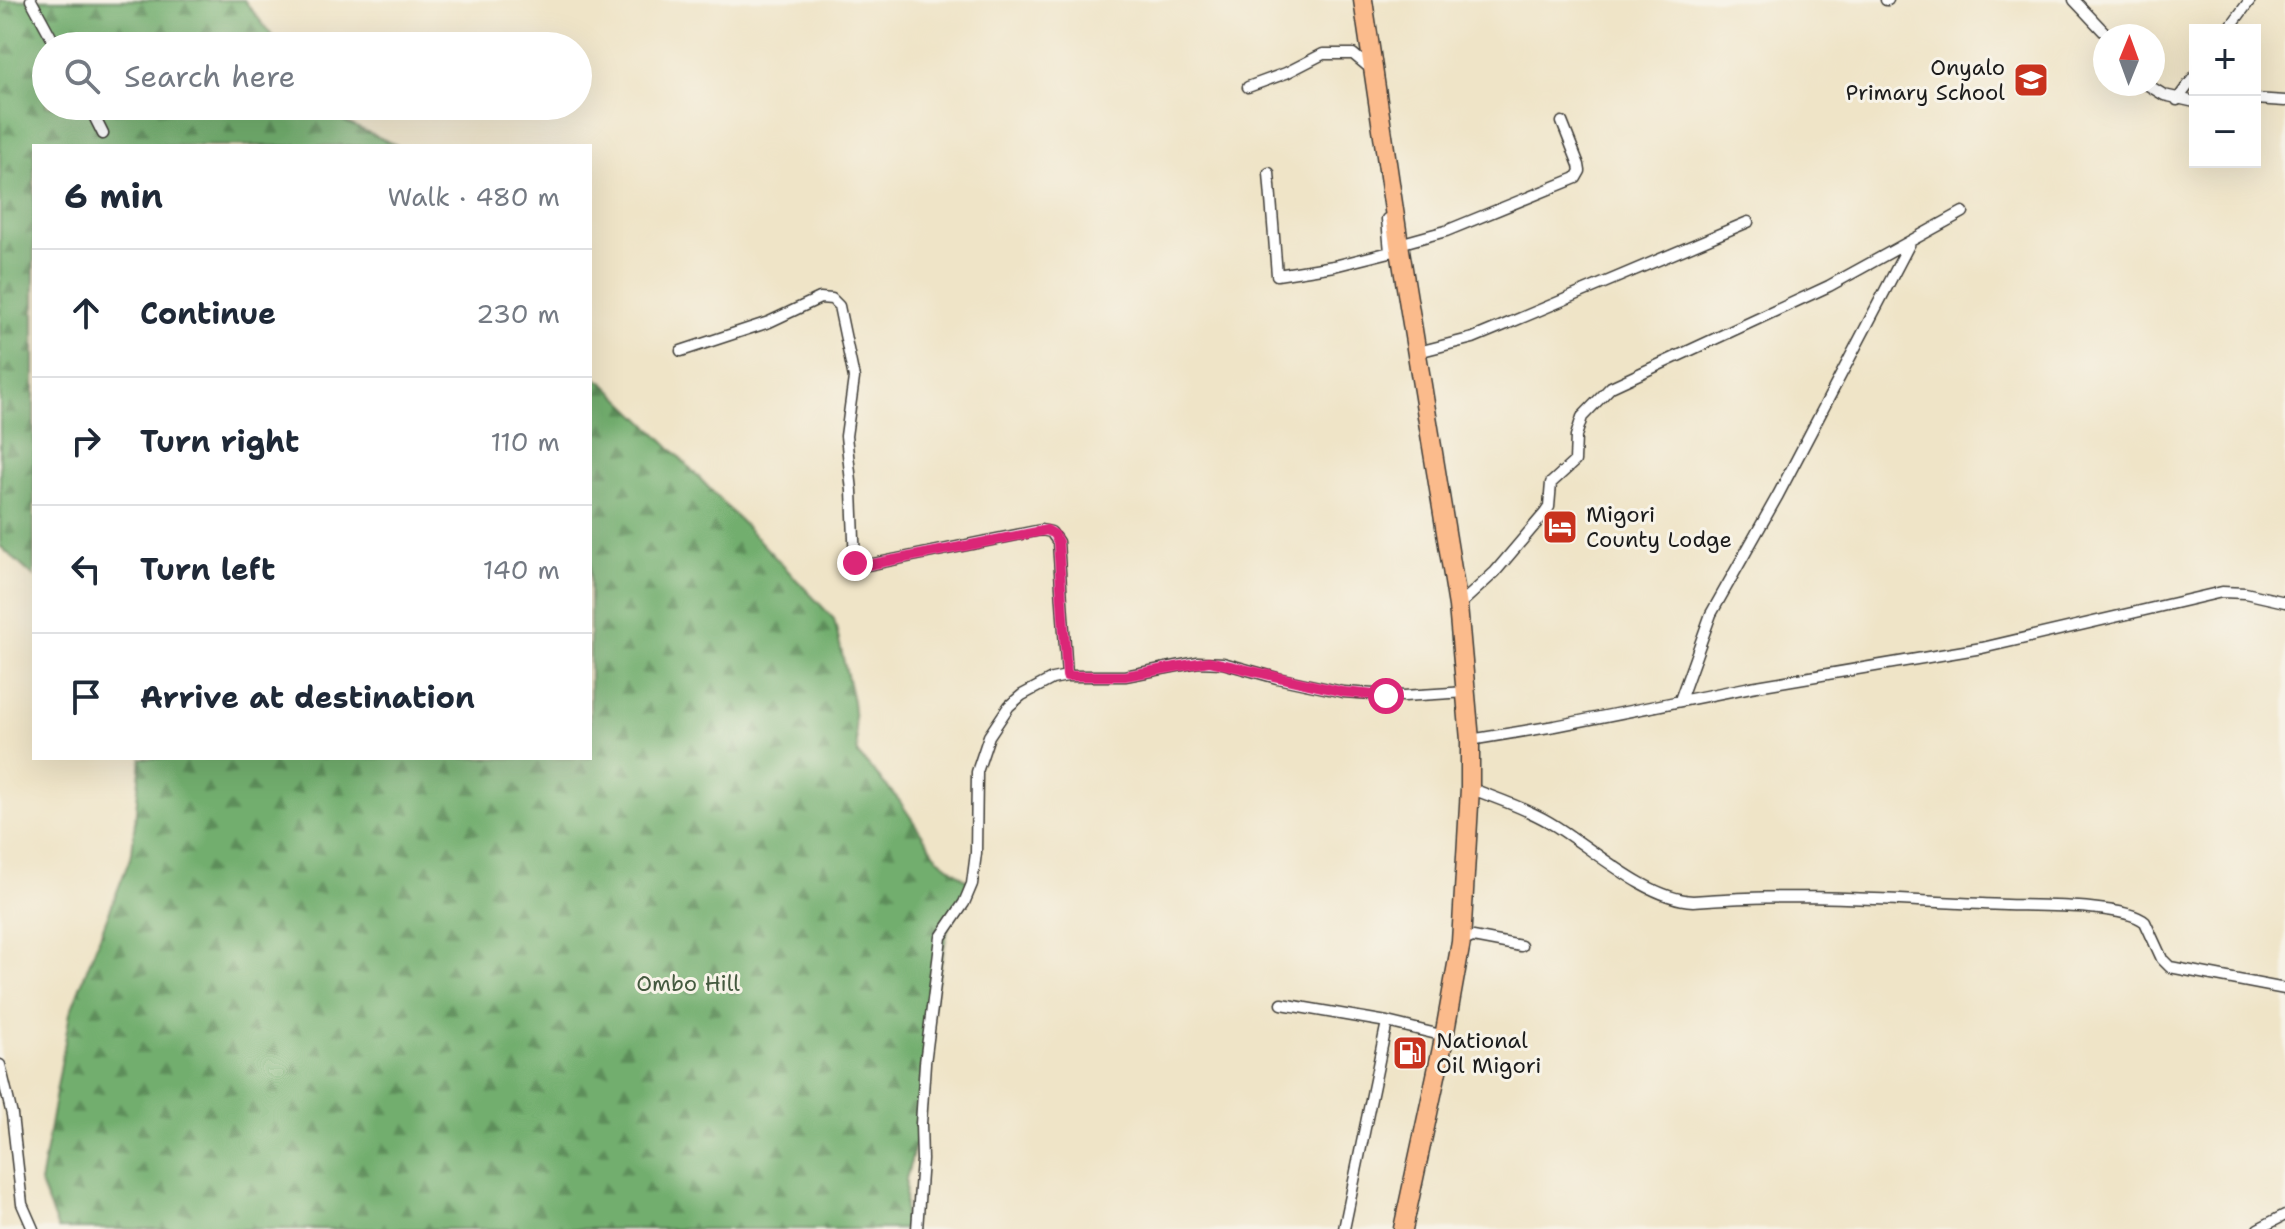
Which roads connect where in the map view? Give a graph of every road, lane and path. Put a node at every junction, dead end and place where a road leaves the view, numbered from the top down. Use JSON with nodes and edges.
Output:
{"nodes":[{"id":1,"x":31,"y":0,"type":"edge"},
{"id":2,"x":1363,"y":0,"type":"edge"},
{"id":3,"x":2074,"y":0,"type":"edge"},
{"id":4,"x":2250,"y":0,"type":"edge"},
{"id":5,"x":2097,"y":24,"type":"edge"},
{"id":6,"x":2232,"y":24,"type":"edge"},
{"id":7,"x":48,"y":32,"type":"edge"},
{"id":8,"x":1375,"y":72,"type":"junction"},
{"id":9,"x":2189,"y":84,"type":"edge"},
{"id":10,"x":1248,"y":87,"type":"dead end"},
{"id":11,"x":2165,"y":95,"type":"edge"},
{"id":12,"x":2261,"y":99,"type":"edge"},
{"id":13,"x":2177,"y":100,"type":"junction"},
{"id":14,"x":2189,"y":101,"type":"edge"},
{"id":15,"x":2285,"y":101,"type":"edge"},
{"id":16,"x":96,"y":120,"type":"edge"},
{"id":17,"x":1562,"y":122,"type":"dead end"},
{"id":18,"x":103,"y":134,"type":"dead end"},
{"id":19,"x":1269,"y":173,"type":"dead end"},
{"id":20,"x":1963,"y":212,"type":"dead end"},
{"id":21,"x":1748,"y":222,"type":"dead end"},
{"id":22,"x":1911,"y":240,"type":"junction"},
{"id":23,"x":1399,"y":244,"type":"junction"},
{"id":24,"x":681,"y":351,"type":"dead end"},
{"id":25,"x":1418,"y":352,"type":"junction"},
{"id":26,"x":2285,"y":602,"type":"edge"},
{"id":27,"x":1458,"y":606,"type":"junction"},
{"id":28,"x":1067,"y":676,"type":"junction"},
{"id":29,"x":1467,"y":692,"type":"junction"},
{"id":30,"x":1680,"y":700,"type":"junction"},
{"id":31,"x":1470,"y":740,"type":"junction"},
{"id":32,"x":1470,"y":788,"type":"junction"},
{"id":33,"x":1461,"y":942,"type":"junction"},
{"id":34,"x":1521,"y":946,"type":"dead end"},
{"id":35,"x":2285,"y":989,"type":"edge"},
{"id":36,"x":1282,"y":1004,"type":"dead end"},
{"id":37,"x":1387,"y":1022,"type":"junction"},
{"id":38,"x":1445,"y":1036,"type":"junction"},
{"id":39,"x":0,"y":1065,"type":"edge"},
{"id":40,"x":2285,"y":1215,"type":"edge"},
{"id":41,"x":33,"y":1229,"type":"edge"},
{"id":42,"x":917,"y":1229,"type":"edge"},
{"id":43,"x":1344,"y":1229,"type":"edge"},
{"id":44,"x":1403,"y":1229,"type":"edge"},
{"id":45,"x":2258,"y":1229,"type":"edge"}],
"edges":[{"from":1,"to":7,"type":"street"},
{"from":2,"to":8,"type":"highway"},
{"from":3,"to":5,"type":"street"},
{"from":4,"to":6,"type":"street"},
{"from":8,"to":10,"type":"street"},
{"from":8,"to":19,"type":"street"},
{"from":8,"to":23,"type":"highway"},
{"from":9,"to":13,"type":"street"},
{"from":11,"to":13,"type":"street"},
{"from":12,"to":15,"type":"street"},
{"from":13,"to":14,"type":"street"},
{"from":16,"to":18,"type":"street"},
{"from":17,"to":23,"type":"street"},
{"from":20,"to":22,"type":"street"},
{"from":21,"to":25,"type":"street"},
{"from":22,"to":27,"type":"street"},
{"from":22,"to":30,"type":"street"},
{"from":23,"to":25,"type":"highway"},
{"from":24,"to":28,"type":"street"},
{"from":25,"to":27,"type":"highway"},
{"from":26,"to":30,"type":"street"},
{"from":27,"to":29,"type":"highway"},
{"from":28,"to":29,"type":"street"},
{"from":28,"to":42,"type":"street"},
{"from":29,"to":31,"type":"highway"},
{"from":30,"to":31,"type":"street"},
{"from":31,"to":32,"type":"highway"},
{"from":32,"to":33,"type":"highway"},
{"from":32,"to":35,"type":"street"},
{"from":33,"to":34,"type":"street"},
{"from":33,"to":38,"type":"highway"},
{"from":36,"to":37,"type":"street"},
{"from":37,"to":38,"type":"street"},
{"from":37,"to":43,"type":"street"},
{"from":38,"to":44,"type":"highway"},
{"from":39,"to":41,"type":"street"},
{"from":40,"to":45,"type":"street"}]}
